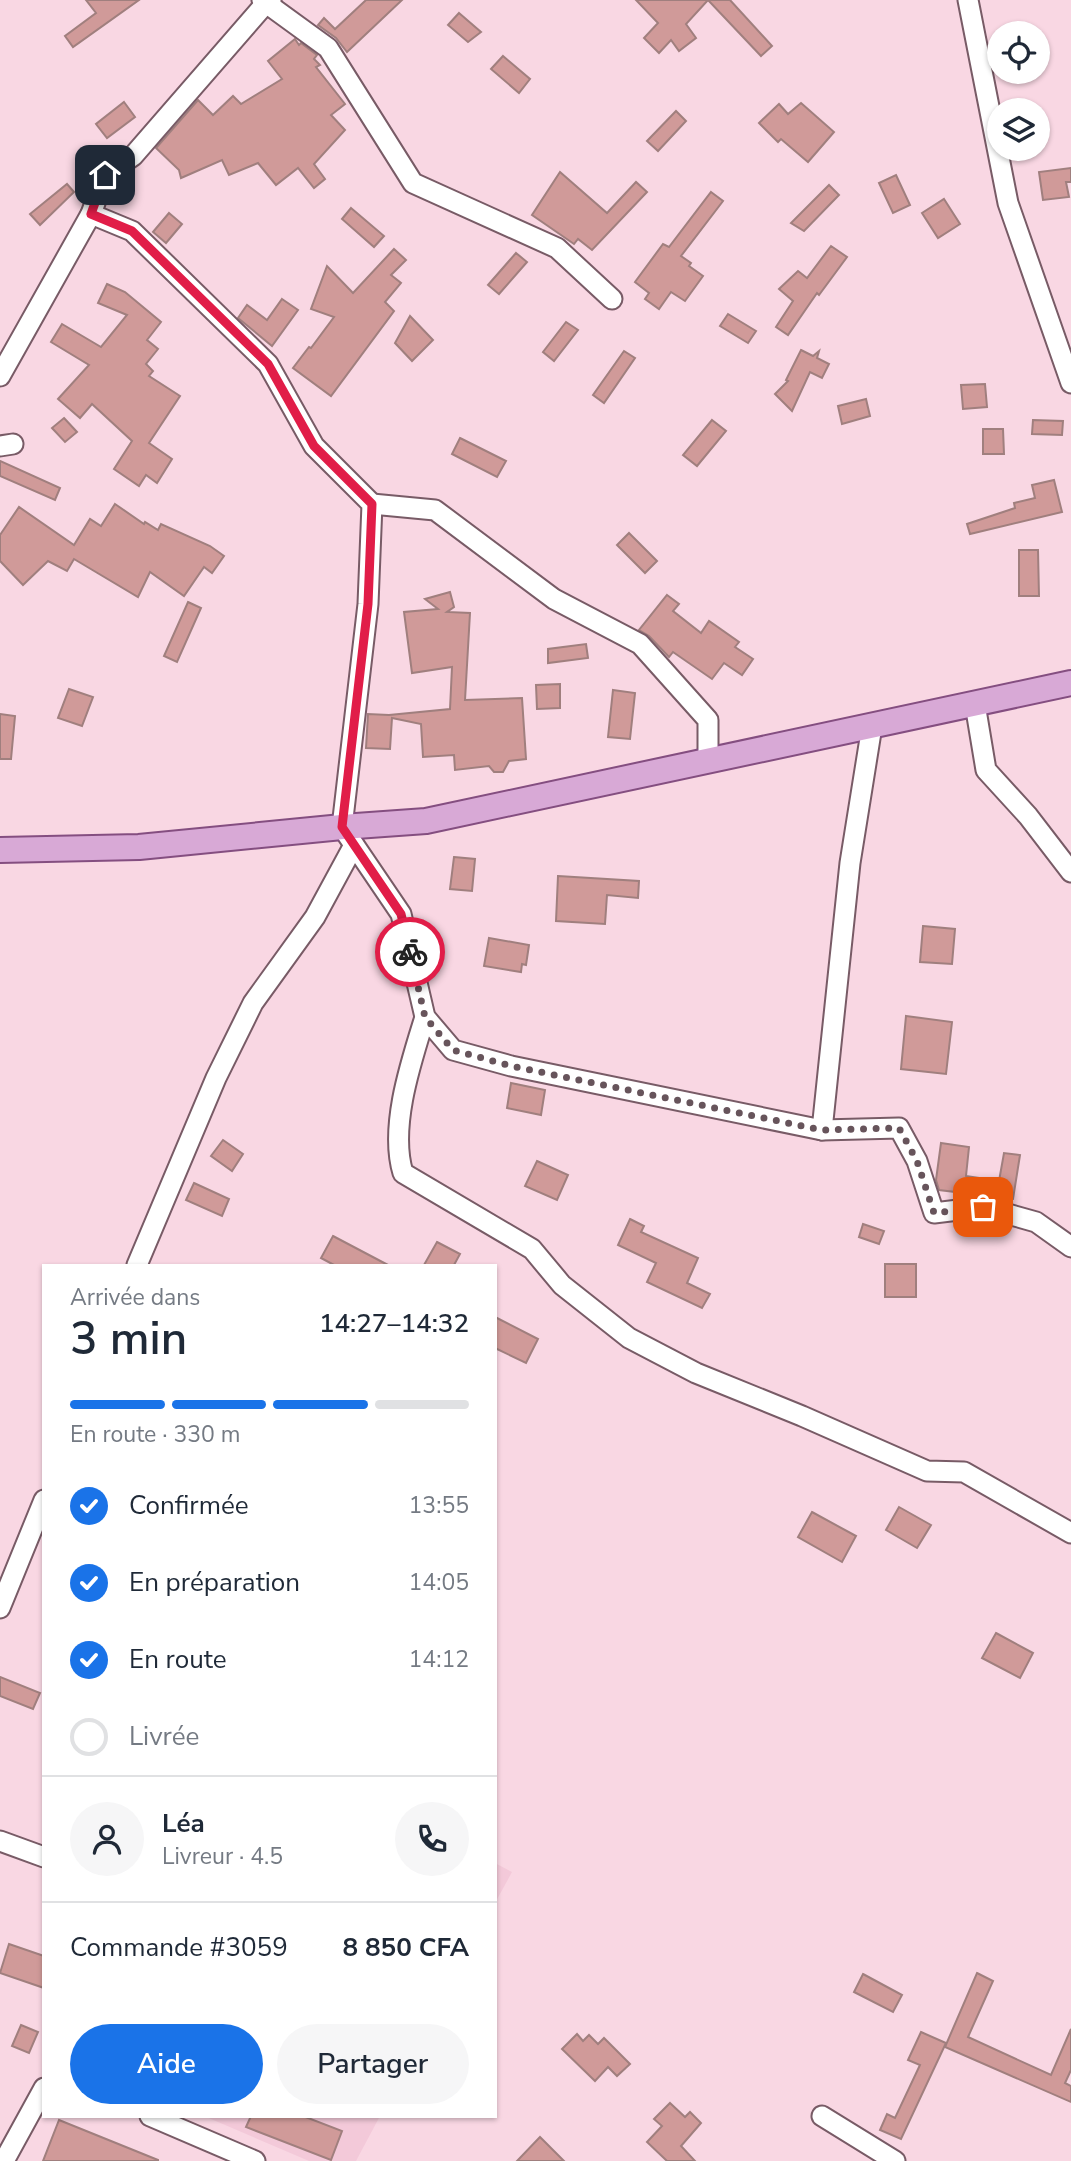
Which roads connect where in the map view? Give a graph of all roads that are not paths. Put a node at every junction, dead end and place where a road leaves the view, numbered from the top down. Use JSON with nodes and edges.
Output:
{"nodes":[{"id":1,"x":968,"y":0,"type":"edge"},
{"id":2,"x":266,"y":1,"type":"edge"},
{"id":3,"x":91,"y":214,"type":"junction"},
{"id":4,"x":612,"y":299,"type":"dead end"},
{"id":5,"x":0,"y":376,"type":"edge"},
{"id":6,"x":1071,"y":383,"type":"edge"},
{"id":7,"x":372,"y":504,"type":"junction"},
{"id":8,"x":1071,"y":683,"type":"edge"},
{"id":9,"x":975,"y":704,"type":"junction"},
{"id":10,"x":872,"y":726,"type":"junction"},
{"id":11,"x":708,"y":761,"type":"junction"},
{"id":12,"x":348,"y":836,"type":"junction"},
{"id":13,"x":0,"y":850,"type":"edge"},
{"id":14,"x":1071,"y":872,"type":"edge"},
{"id":15,"x":425,"y":1017,"type":"junction"},
{"id":16,"x":822,"y":1130,"type":"junction"},
{"id":17,"x":1071,"y":1247,"type":"edge"},
{"id":18,"x":137,"y":1264,"type":"edge"},
{"id":19,"x":42,"y":1505,"type":"edge"},
{"id":20,"x":1071,"y":1533,"type":"edge"},
{"id":21,"x":0,"y":1608,"type":"edge"},
{"id":22,"x":0,"y":1841,"type":"edge"},
{"id":23,"x":42,"y":1856,"type":"edge"},
{"id":24,"x":42,"y":2092,"type":"edge"},
{"id":25,"x":822,"y":2116,"type":"dead end"},
{"id":26,"x":155,"y":2118,"type":"edge"},
{"id":27,"x":4,"y":2161,"type":"edge"},
{"id":28,"x":255,"y":2161,"type":"edge"},
{"id":29,"x":895,"y":2161,"type":"edge"}],
"edges":[{"from":1,"to":6,"type":"street"},
{"from":2,"to":3,"type":"street"},
{"from":2,"to":4,"type":"street"},
{"from":3,"to":5,"type":"street"},
{"from":3,"to":7,"type":"street"},
{"from":7,"to":11,"type":"street"},
{"from":7,"to":12,"type":"street"},
{"from":8,"to":9,"type":"main road"},
{"from":9,"to":10,"type":"main road"},
{"from":9,"to":14,"type":"street"},
{"from":10,"to":11,"type":"main road"},
{"from":10,"to":16,"type":"street"},
{"from":11,"to":12,"type":"main road"},
{"from":12,"to":13,"type":"main road"},
{"from":12,"to":15,"type":"street"},
{"from":12,"to":18,"type":"street"},
{"from":15,"to":16,"type":"street"},
{"from":15,"to":20,"type":"street"},
{"from":16,"to":17,"type":"street"},
{"from":19,"to":21,"type":"street"},
{"from":22,"to":23,"type":"street"},
{"from":24,"to":27,"type":"street"},
{"from":25,"to":29,"type":"street"},
{"from":26,"to":28,"type":"street"}]}
